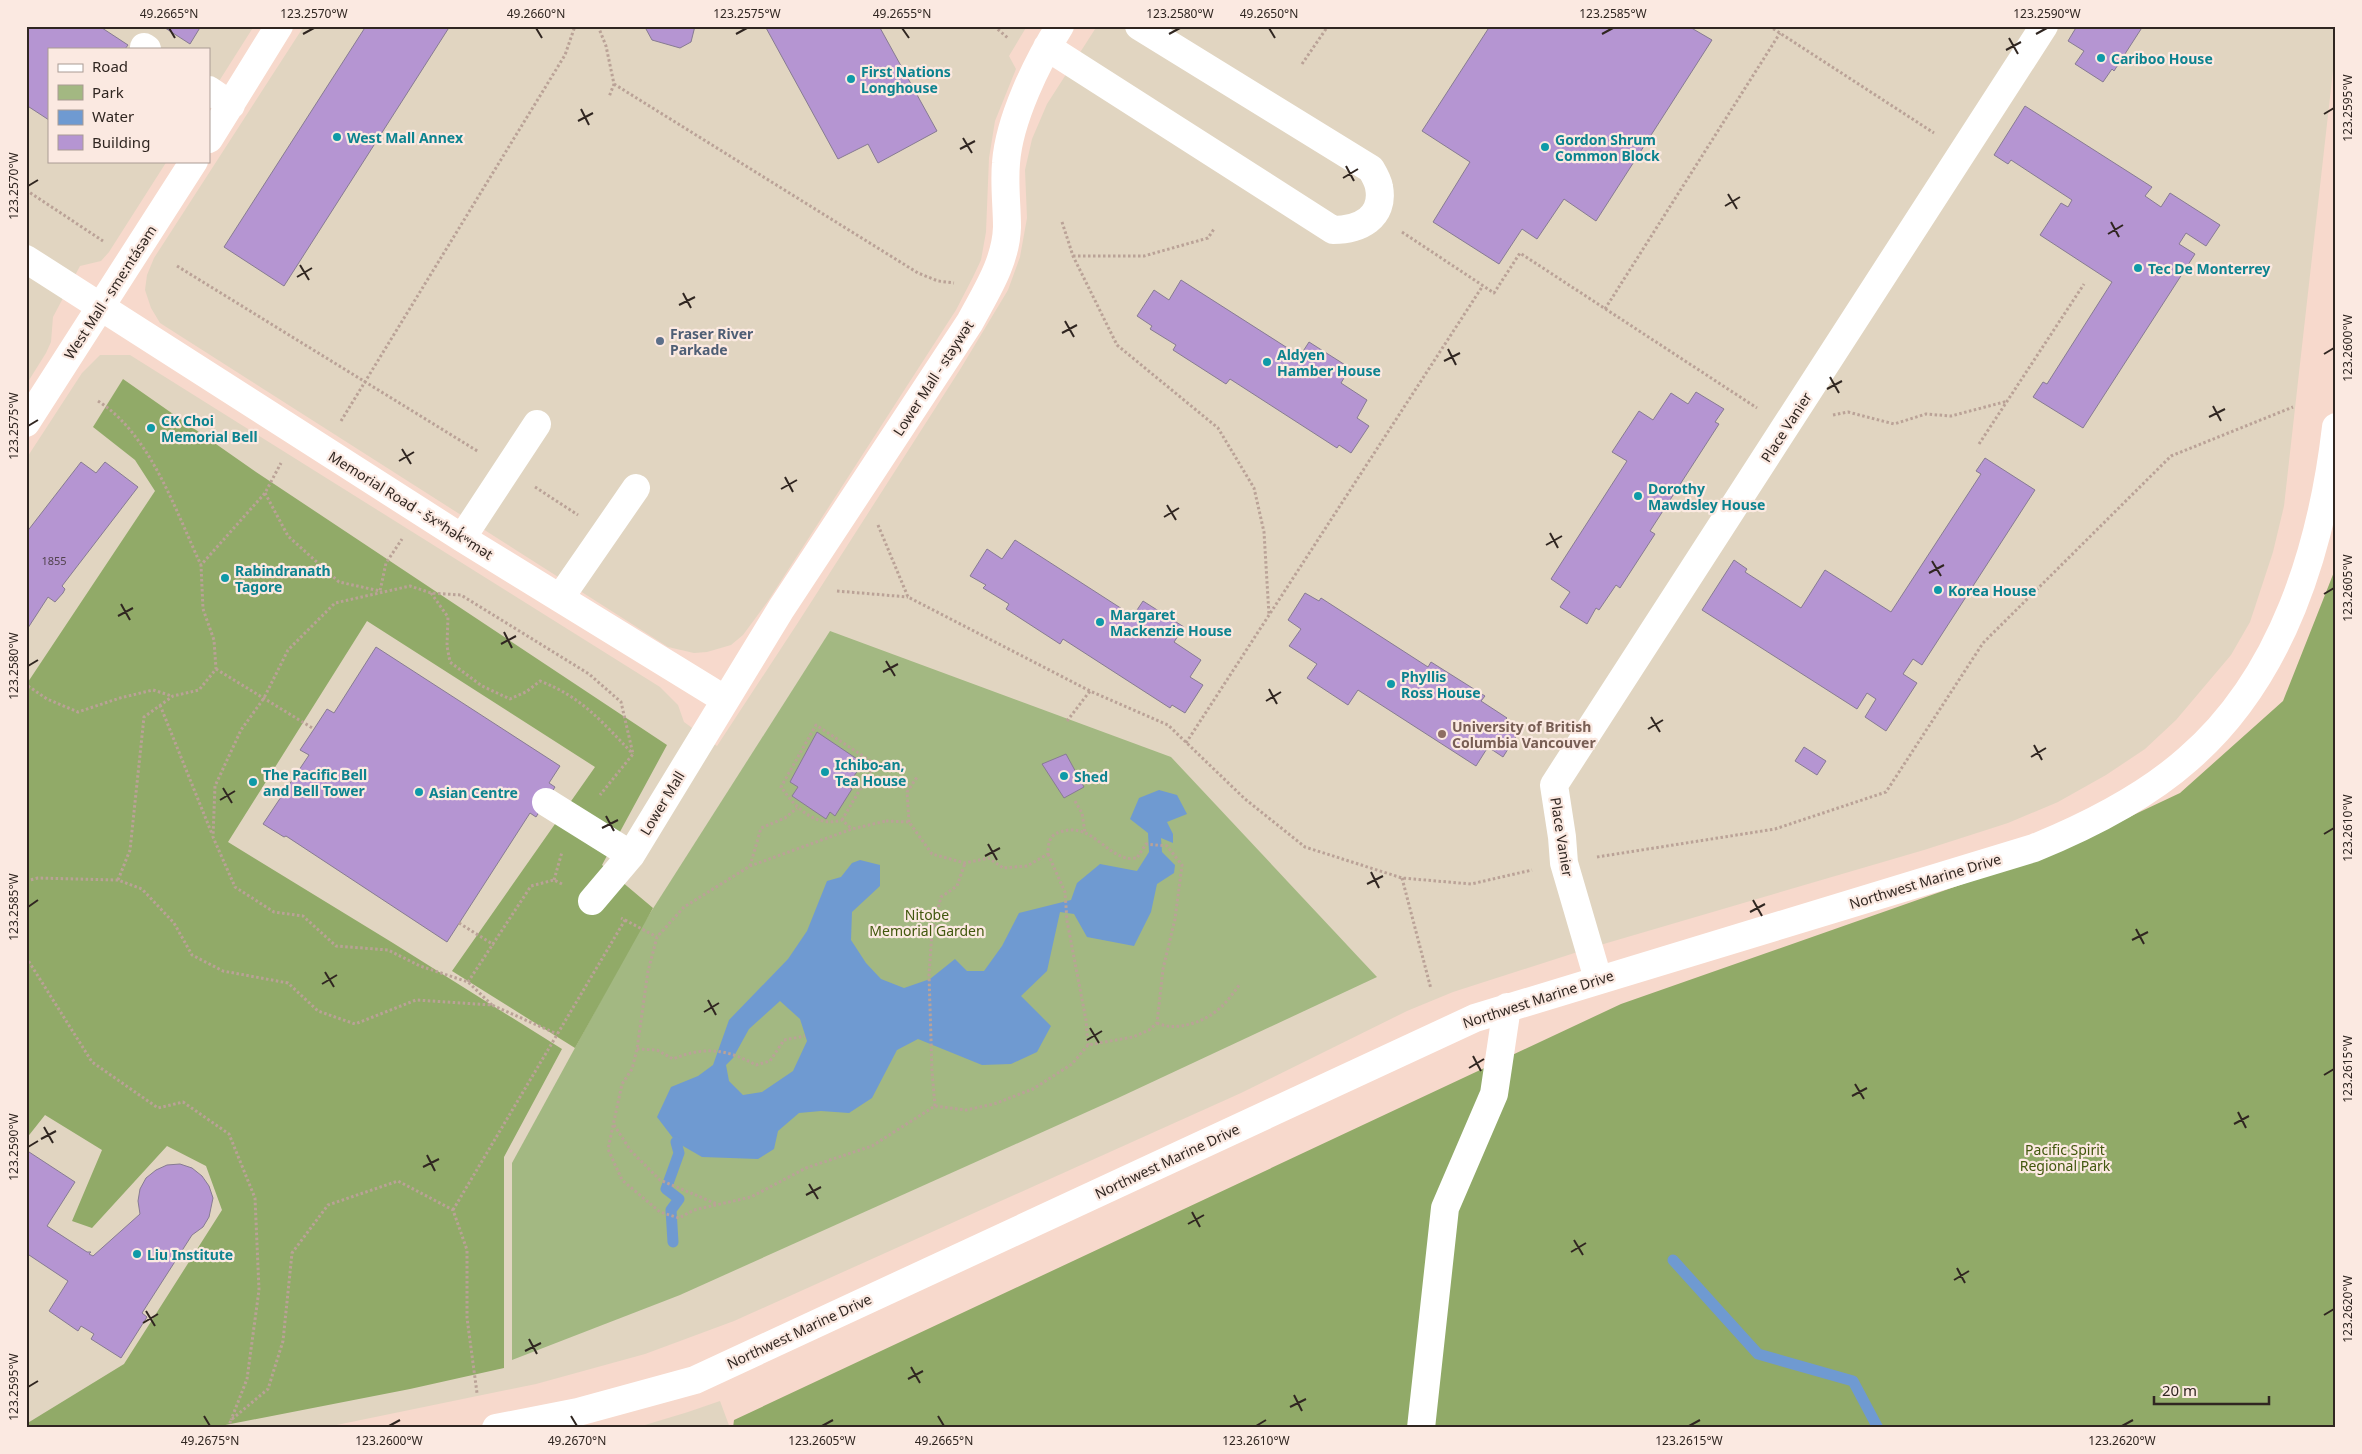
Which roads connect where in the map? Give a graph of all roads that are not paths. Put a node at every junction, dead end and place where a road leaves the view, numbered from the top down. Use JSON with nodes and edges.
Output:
{"nodes":[{"id":1,"x":279,"y":26,"type":"edge"},
{"id":2,"x":1139,"y":26,"type":"edge"},
{"id":3,"x":2044,"y":26,"type":"edge"},
{"id":4,"x":1054,"y":37,"type":"edge"},
{"id":5,"x":210,"y":91,"type":"edge"},
{"id":6,"x":231,"y":105,"type":"junction"},
{"id":7,"x":210,"y":137,"type":"edge"},
{"id":8,"x":193,"y":162,"type":"edge"},
{"id":9,"x":26,"y":259,"type":"edge"},
{"id":10,"x":99,"y":307,"type":"junction"},
{"id":11,"x":26,"y":423,"type":"edge"},
{"id":12,"x":537,"y":424,"type":"dead end"},
{"id":13,"x":2336,"y":427,"type":"edge"},
{"id":14,"x":636,"y":488,"type":"dead end"},
{"id":15,"x":462,"y":538,"type":"junction"},
{"id":16,"x":567,"y":589,"type":"junction"},
{"id":17,"x":724,"y":699,"type":"junction"},
{"id":18,"x":546,"y":802,"type":"dead end"},
{"id":19,"x":631,"y":855,"type":"junction"},
{"id":20,"x":592,"y":901,"type":"road end"},
{"id":21,"x":1598,"y":978,"type":"junction"},
{"id":22,"x":1507,"y":1007,"type":"junction"},
{"id":23,"x":496,"y":1428,"type":"edge"},
{"id":24,"x":1421,"y":1428,"type":"edge"}],
"edges":[{"from":1,"to":6,"type":"street"},
{"from":2,"to":4,"type":"street"},
{"from":3,"to":21,"type":"street","name":"Place Vanier"},
{"from":4,"to":17,"type":"street","name":"Lower Mall - stəywət"},
{"from":5,"to":6,"type":"street"},
{"from":6,"to":7,"type":"street"},
{"from":8,"to":10,"type":"street","name":"West Mall - sme:ntásəm"},
{"from":9,"to":10,"type":"street","name":"Memorial Road - šxʷhək̓ʷmət"},
{"from":10,"to":11,"type":"street","name":"West Mall - sme:ntásəm"},
{"from":10,"to":15,"type":"street","name":"Memorial Road - šxʷhək̓ʷmət"},
{"from":12,"to":15,"type":"street"},
{"from":13,"to":21,"type":"street","name":"Northwest Marine Drive"},
{"from":14,"to":16,"type":"street"},
{"from":15,"to":16,"type":"street","name":"Memorial Road - šxʷhək̓ʷmət"},
{"from":16,"to":17,"type":"street","name":"Memorial Road - šxʷhək̓ʷmət"},
{"from":17,"to":19,"type":"street","name":"Lower Mall"},
{"from":18,"to":19,"type":"street"},
{"from":19,"to":20,"type":"street","name":"Lower Mall"},
{"from":21,"to":22,"type":"street","name":"Northwest Marine Drive"},
{"from":22,"to":23,"type":"street","name":"Northwest Marine Drive"},
{"from":22,"to":24,"type":"street"}]}
